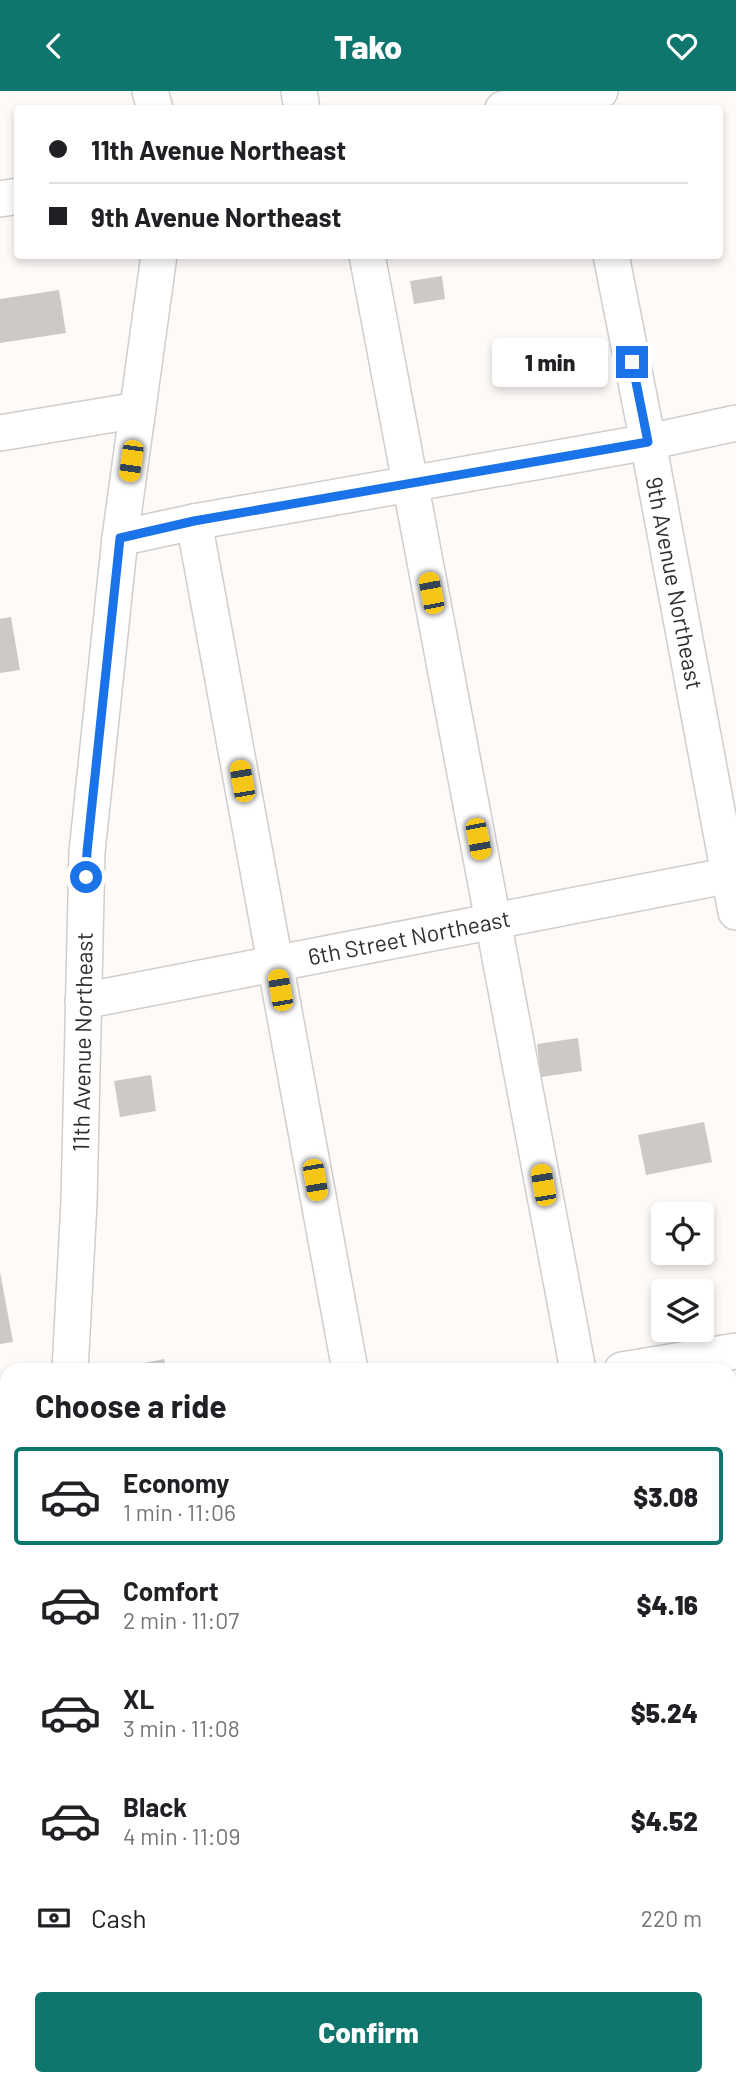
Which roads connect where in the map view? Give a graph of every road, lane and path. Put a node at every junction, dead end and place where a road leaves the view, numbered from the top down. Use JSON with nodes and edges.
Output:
{"nodes":[{"id":1,"x":585,"y":96,"type":"edge"},
{"id":2,"x":528,"y":105,"type":"edge"},
{"id":3,"x":158,"y":259,"type":"edge"},
{"id":4,"x":368,"y":259,"type":"edge"},
{"id":5,"x":612,"y":259,"type":"edge"},
{"id":6,"x":138,"y":410,"type":"junction"},
{"id":7,"x":736,"y":423,"type":"edge"},
{"id":8,"x":0,"y":433,"type":"edge"},
{"id":9,"x":648,"y":442,"type":"junction"},
{"id":10,"x":411,"y":484,"type":"junction"},
{"id":11,"x":194,"y":521,"type":"junction"},
{"id":12,"x":120,"y":538,"type":"junction"},
{"id":13,"x":733,"y":874,"type":"edge"},
{"id":14,"x":736,"y":912,"type":"edge"},
{"id":15,"x":493,"y":921,"type":"junction"},
{"id":16,"x":275,"y":963,"type":"junction"},
{"id":17,"x":83,"y":1000,"type":"junction"},
{"id":18,"x":736,"y":1351,"type":"edge"},
{"id":19,"x":69,"y":1363,"type":"edge"},
{"id":20,"x":349,"y":1363,"type":"edge"},
{"id":21,"x":577,"y":1363,"type":"edge"},
{"id":22,"x":664,"y":1363,"type":"edge"}],
"edges":[{"from":1,"to":2,"type":"street"},
{"from":3,"to":6,"type":"street","name":"11th Avenue Northeast"},
{"from":4,"to":10,"type":"street"},
{"from":5,"to":9,"type":"street","name":"9th Avenue Northeast"},
{"from":6,"to":8,"type":"street"},
{"from":6,"to":12,"type":"street","name":"11th Avenue Northeast"},
{"from":7,"to":9,"type":"street"},
{"from":9,"to":10,"type":"street"},
{"from":9,"to":13,"type":"street","name":"9th Avenue Northeast"},
{"from":10,"to":11,"type":"street"},
{"from":10,"to":15,"type":"street"},
{"from":11,"to":12,"type":"street"},
{"from":11,"to":16,"type":"street"},
{"from":12,"to":17,"type":"street","name":"11th Avenue Northeast"},
{"from":13,"to":14,"type":"street","name":"9th Avenue Northeast"},
{"from":13,"to":15,"type":"street","name":"6th Street Northeast"},
{"from":15,"to":16,"type":"street","name":"6th Street Northeast"},
{"from":15,"to":21,"type":"street"},
{"from":16,"to":17,"type":"street","name":"6th Street Northeast"},
{"from":16,"to":20,"type":"street"},
{"from":17,"to":19,"type":"street","name":"11th Avenue Northeast"},
{"from":18,"to":22,"type":"street"}]}
